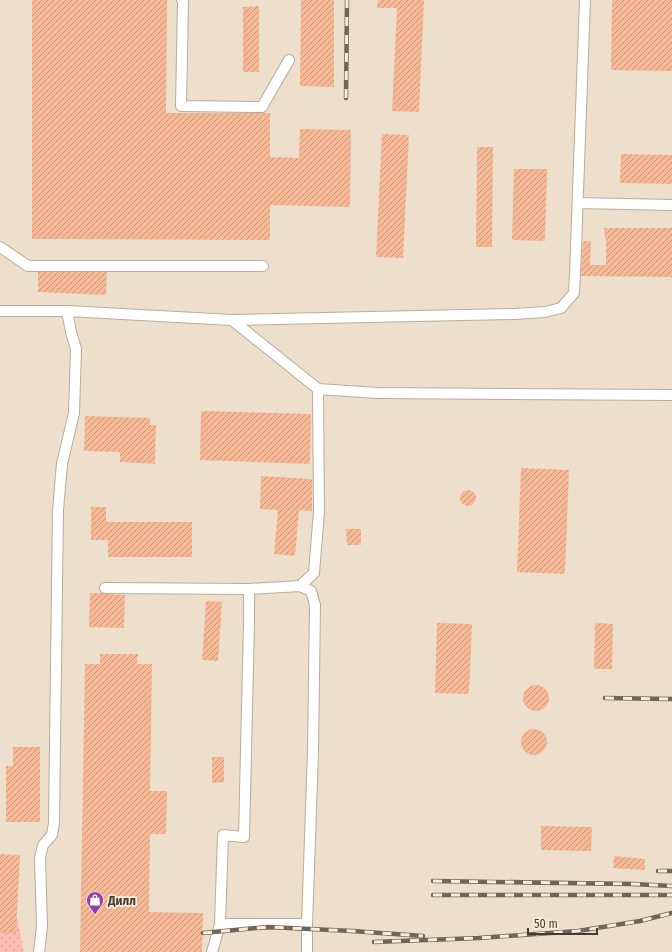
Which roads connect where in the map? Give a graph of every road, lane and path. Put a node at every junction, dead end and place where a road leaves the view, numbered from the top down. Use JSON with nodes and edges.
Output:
{"nodes":[{"id":1,"x":182,"y":0,"type":"edge"},
{"id":2,"x":585,"y":0,"type":"edge"},
{"id":3,"x":289,"y":60,"type":"dead end"},
{"id":4,"x":578,"y":203,"type":"junction"},
{"id":5,"x":672,"y":205,"type":"edge"},
{"id":6,"x":0,"y":247,"type":"edge"},
{"id":7,"x":264,"y":266,"type":"dead end"},
{"id":8,"x":0,"y":311,"type":"edge"},
{"id":9,"x":67,"y":311,"type":"junction"},
{"id":10,"x":232,"y":320,"type":"junction"},
{"id":11,"x":318,"y":389,"type":"junction"},
{"id":12,"x":672,"y":395,"type":"edge"},
{"id":13,"x":300,"y":586,"type":"junction"},
{"id":14,"x":106,"y":588,"type":"dead end"},
{"id":15,"x":249,"y":589,"type":"junction"},
{"id":16,"x":220,"y":924,"type":"junction"},
{"id":17,"x":307,"y":924,"type":"junction"},
{"id":18,"x":39,"y":952,"type":"edge"},
{"id":19,"x":212,"y":952,"type":"edge"},
{"id":20,"x":307,"y":952,"type":"edge"}],
"edges":[{"from":1,"to":3,"type":"street"},
{"from":2,"to":4,"type":"street"},
{"from":4,"to":5,"type":"street"},
{"from":4,"to":10,"type":"street"},
{"from":6,"to":7,"type":"street"},
{"from":8,"to":9,"type":"street"},
{"from":9,"to":10,"type":"street"},
{"from":9,"to":18,"type":"street"},
{"from":10,"to":11,"type":"street"},
{"from":11,"to":12,"type":"street"},
{"from":11,"to":13,"type":"street"},
{"from":13,"to":15,"type":"street"},
{"from":13,"to":17,"type":"street"},
{"from":14,"to":15,"type":"street"},
{"from":15,"to":16,"type":"street"},
{"from":16,"to":17,"type":"street"},
{"from":16,"to":19,"type":"street"},
{"from":17,"to":20,"type":"street"}]}
